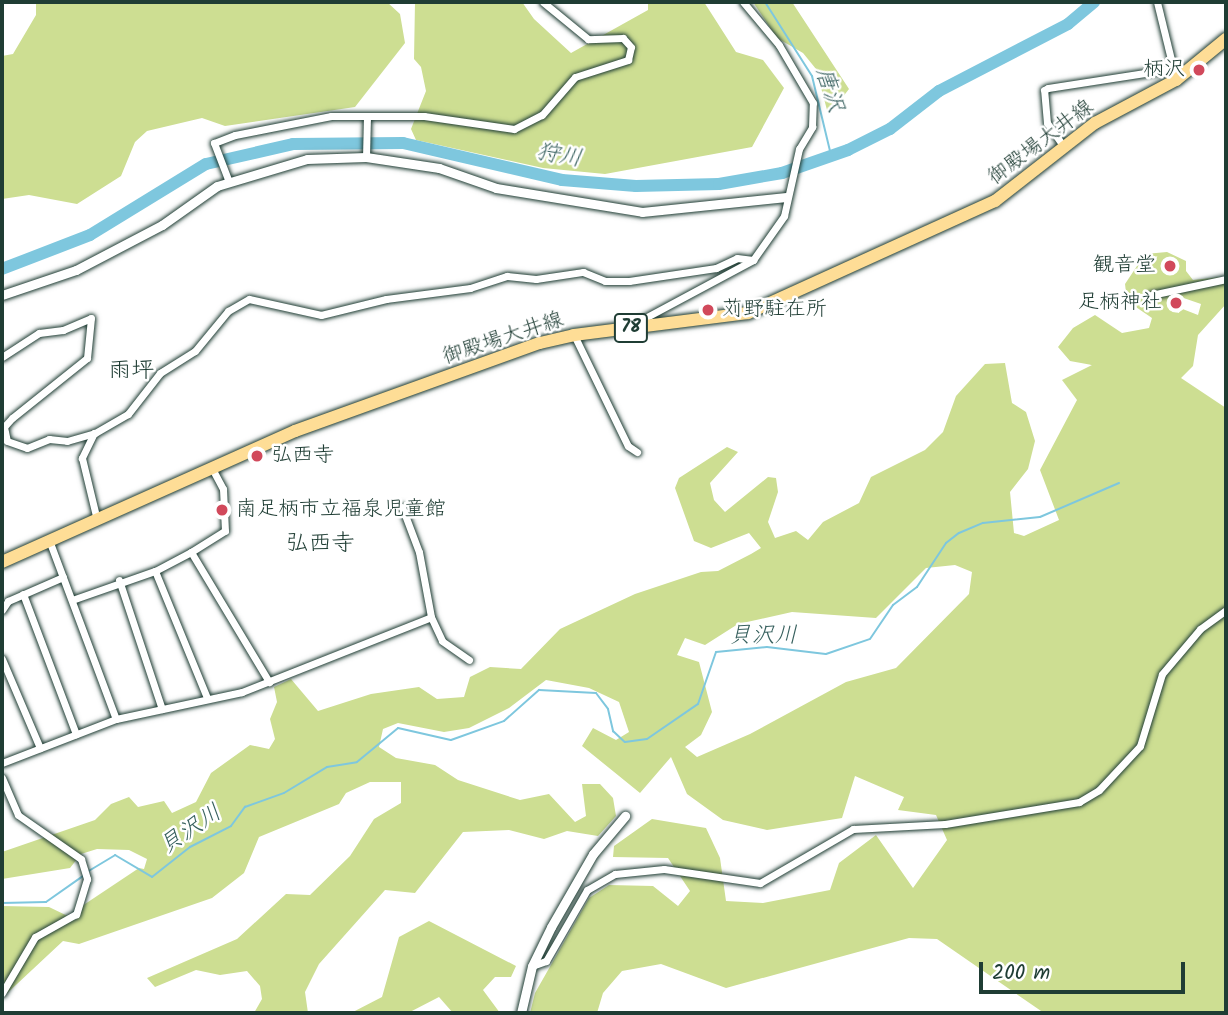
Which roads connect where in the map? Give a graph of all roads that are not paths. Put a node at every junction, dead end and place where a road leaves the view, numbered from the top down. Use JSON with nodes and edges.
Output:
{"nodes":[{"id":1,"x":543,"y":2,"type":"edge"},
{"id":2,"x":743,"y":2,"type":"edge"},
{"id":3,"x":1157,"y":2,"type":"edge"},
{"id":4,"x":1226,"y":41,"type":"edge"},
{"id":5,"x":1174,"y":75,"type":"junction"},
{"id":6,"x":367,"y":116,"type":"junction"},
{"id":7,"x":1064,"y":147,"type":"junction"},
{"id":8,"x":366,"y":157,"type":"junction"},
{"id":9,"x":228,"y":178,"type":"junction"},
{"id":10,"x":787,"y":194,"type":"junction"},
{"id":11,"x":753,"y":260,"type":"junction"},
{"id":12,"x":1226,"y":279,"type":"edge"},
{"id":13,"x":2,"y":295,"type":"edge"},
{"id":14,"x":1151,"y":295,"type":"dead end"},
{"id":15,"x":624,"y":329,"type":"junction"},
{"id":16,"x":575,"y":335,"type":"junction"},
{"id":17,"x":2,"y":357,"type":"edge"},
{"id":18,"x":95,"y":433,"type":"junction"},
{"id":19,"x":5,"y":444,"type":"edge"},
{"id":20,"x":637,"y":452,"type":"dead end"},
{"id":21,"x":212,"y":468,"type":"junction"},
{"id":22,"x":402,"y":507,"type":"dead end"},
{"id":23,"x":97,"y":520,"type":"junction"},
{"id":24,"x":49,"y":540,"type":"junction"},
{"id":25,"x":191,"y":552,"type":"junction"},
{"id":26,"x":2,"y":562,"type":"edge"},
{"id":27,"x":155,"y":571,"type":"junction"},
{"id":28,"x":63,"y":576,"type":"junction"},
{"id":29,"x":119,"y":580,"type":"junction"},
{"id":30,"x":23,"y":594,"type":"junction"},
{"id":31,"x":72,"y":600,"type":"junction"},
{"id":32,"x":2,"y":610,"type":"edge"},
{"id":33,"x":1226,"y":610,"type":"edge"},
{"id":34,"x":431,"y":617,"type":"junction"},
{"id":35,"x":2,"y":659,"type":"edge"},
{"id":36,"x":469,"y":660,"type":"dead end"},
{"id":37,"x":269,"y":682,"type":"junction"},
{"id":38,"x":207,"y":698,"type":"junction"},
{"id":39,"x":162,"y":709,"type":"junction"},
{"id":40,"x":116,"y":719,"type":"junction"},
{"id":41,"x":76,"y":734,"type":"junction"},
{"id":42,"x":40,"y":748,"type":"junction"},
{"id":43,"x":2,"y":763,"type":"edge"},
{"id":44,"x":2,"y":778,"type":"edge"},
{"id":45,"x":625,"y":816,"type":"dead end"},
{"id":46,"x":532,"y":966,"type":"junction"},
{"id":47,"x":2,"y":993,"type":"edge"},
{"id":48,"x":521,"y":1013,"type":"edge"}],
"edges":[{"from":1,"to":6,"type":"street"},
{"from":2,"to":10,"type":"street"},
{"from":3,"to":5,"type":"street"},
{"from":4,"to":5,"type":"main road","name":"御殿場大井線","number":"78"},
{"from":5,"to":7,"type":"main road","name":"御殿場大井線","number":"78"},
{"from":5,"to":7,"type":"street"},
{"from":6,"to":8,"type":"street"},
{"from":6,"to":9,"type":"street"},
{"from":7,"to":15,"type":"main road","name":"御殿場大井線","number":"78"},
{"from":8,"to":9,"type":"street"},
{"from":8,"to":10,"type":"street"},
{"from":9,"to":13,"type":"street"},
{"from":10,"to":11,"type":"street"},
{"from":11,"to":15,"type":"street"},
{"from":11,"to":18,"type":"street"},
{"from":12,"to":14,"type":"street"},
{"from":15,"to":16,"type":"main road","name":"御殿場大井線","number":"78"},
{"from":16,"to":20,"type":"street"},
{"from":16,"to":21,"type":"main road","name":"御殿場大井線","number":"78"},
{"from":17,"to":19,"type":"street"},
{"from":18,"to":19,"type":"street"},
{"from":18,"to":23,"type":"street"},
{"from":21,"to":23,"type":"main road","name":"御殿場大井線","number":"78"},
{"from":21,"to":25,"type":"street"},
{"from":22,"to":34,"type":"street"},
{"from":23,"to":24,"type":"main road","name":"御殿場大井線","number":"78"},
{"from":24,"to":26,"type":"main road","name":"御殿場大井線","number":"78"},
{"from":24,"to":28,"type":"street"},
{"from":25,"to":27,"type":"street"},
{"from":25,"to":37,"type":"street"},
{"from":27,"to":29,"type":"street"},
{"from":27,"to":38,"type":"street"},
{"from":28,"to":30,"type":"street"},
{"from":28,"to":31,"type":"street"},
{"from":29,"to":31,"type":"street"},
{"from":29,"to":39,"type":"street"},
{"from":30,"to":32,"type":"street"},
{"from":30,"to":41,"type":"street"},
{"from":31,"to":40,"type":"street"},
{"from":33,"to":46,"type":"street"},
{"from":34,"to":36,"type":"street"},
{"from":34,"to":37,"type":"street"},
{"from":35,"to":42,"type":"street"},
{"from":37,"to":38,"type":"street"},
{"from":38,"to":39,"type":"street"},
{"from":39,"to":40,"type":"street"},
{"from":40,"to":41,"type":"street"},
{"from":41,"to":42,"type":"street"},
{"from":42,"to":43,"type":"street"},
{"from":44,"to":47,"type":"street"},
{"from":45,"to":46,"type":"street"},
{"from":46,"to":48,"type":"street"}]}
